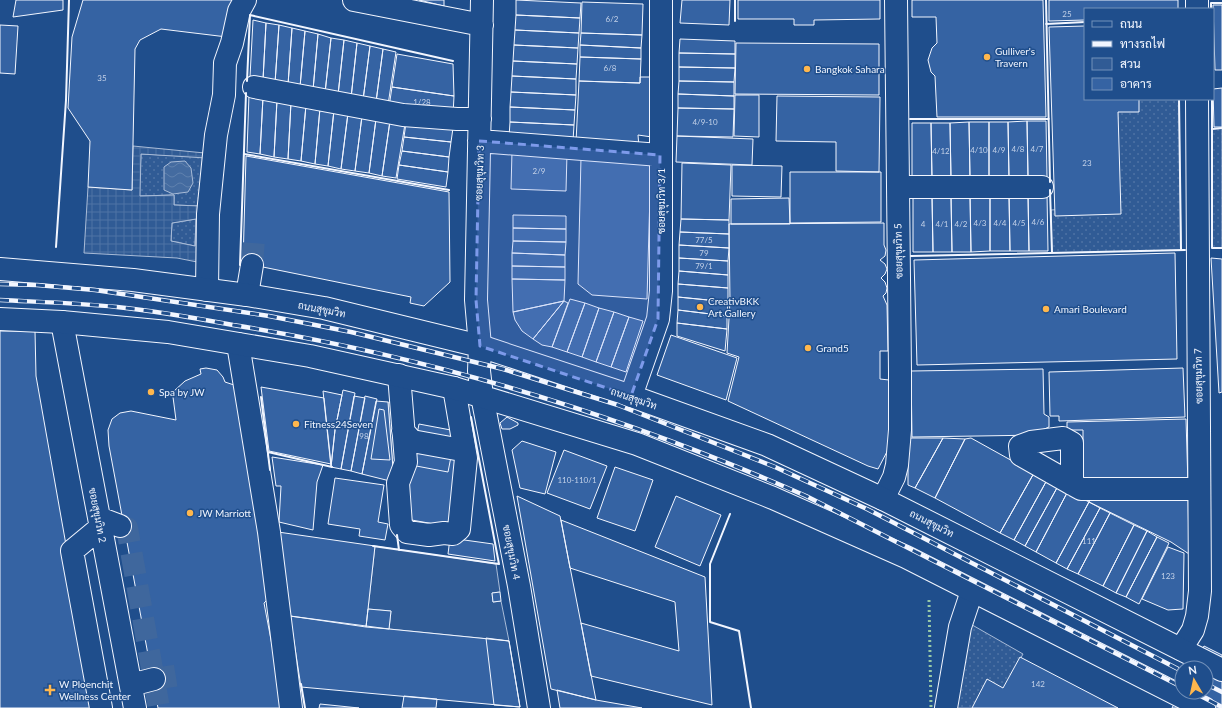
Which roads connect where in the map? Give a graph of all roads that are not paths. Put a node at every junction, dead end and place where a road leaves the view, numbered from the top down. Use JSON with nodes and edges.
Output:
{"nodes":[{"id":1,"x":246,"y":0,"type":"edge"},
{"id":2,"x":354,"y":0,"type":"edge"},
{"id":3,"x":482,"y":0,"type":"edge"},
{"id":4,"x":661,"y":0,"type":"edge"},
{"id":5,"x":896,"y":0,"type":"edge"},
{"id":6,"x":482,"y":25,"type":"junction"},
{"id":7,"x":254,"y":87,"type":"dead end"},
{"id":8,"x":1197,"y":100,"type":"edge"},
{"id":9,"x":480,"y":119,"type":"junction"},
{"id":10,"x":479,"y":141,"type":"junction"},
{"id":11,"x":660,"y":155,"type":"junction"},
{"id":12,"x":898,"y":187,"type":"junction"},
{"id":13,"x":1042,"y":187,"type":"dead end"},
{"id":14,"x":252,"y":265,"type":"tunnel mouth"},
{"id":15,"x":0,"y":268,"type":"edge"},
{"id":16,"x":207,"y":290,"type":"junction"},
{"id":17,"x":247,"y":295,"type":"junction"},
{"id":18,"x":0,"y":319,"type":"edge"},
{"id":19,"x":62,"y":322,"type":"junction"},
{"id":20,"x":238,"y":344,"type":"junction"},
{"id":21,"x":480,"y":346,"type":"junction"},
{"id":22,"x":399,"y":375,"type":"junction"},
{"id":23,"x":454,"y":388,"type":"junction"},
{"id":24,"x":482,"y":396,"type":"junction"},
{"id":25,"x":631,"y":396,"type":"junction"},
{"id":26,"x":403,"y":423,"type":"junction"},
{"id":27,"x":463,"y":438,"type":"junction"},
{"id":28,"x":1072,"y":484,"type":"dead end"},
{"id":29,"x":1199,"y":489,"type":"junction"},
{"id":30,"x":883,"y":499,"type":"junction"},
{"id":31,"x":106,"y":524,"type":"junction"},
{"id":32,"x":972,"y":591,"type":"junction"},
{"id":33,"x":121,"y":636,"type":"junction"},
{"id":34,"x":1181,"y":649,"type":"junction"},
{"id":35,"x":91,"y":658,"type":"junction"},
{"id":36,"x":1222,"y":670,"type":"edge"},
{"id":37,"x":154,"y":679,"type":"tunnel mouth"},
{"id":38,"x":131,"y":686,"type":"junction"},
{"id":39,"x":101,"y":708,"type":"edge"},
{"id":40,"x":135,"y":708,"type":"edge"},
{"id":41,"x":291,"y":708,"type":"edge"},
{"id":42,"x":539,"y":708,"type":"edge"},
{"id":43,"x":946,"y":708,"type":"edge"},
{"id":44,"x":1204,"y":708,"type":"edge"}],
"edges":[{"from":1,"to":16,"type":"street"},
{"from":2,"to":6,"type":"street"},
{"from":3,"to":6,"type":"street","name":"ซอยสุขุมวิท 3"},
{"from":4,"to":11,"type":"street","name":"ซอยสุขุมวิท 3/1"},
{"from":5,"to":12,"type":"street","name":"ซอยสุขุมวิท 5"},
{"from":6,"to":9,"type":"street","name":"ซอยสุขุมวิท 3"},
{"from":7,"to":9,"type":"street"},
{"from":8,"to":29,"type":"street","name":"ซอยสุขุมวิท 7"},
{"from":9,"to":10,"type":"street","name":"ซอยสุขุมวิท 3"},
{"from":10,"to":11,"type":"street"},
{"from":10,"to":21,"type":"street","name":"ซอยสุขุมวิท 3"},
{"from":11,"to":25,"type":"street","name":"ซอยสุขุมวิท 3/1"},
{"from":12,"to":13,"type":"street"},
{"from":12,"to":30,"type":"street","name":"ซอยสุขุมวิท 5"},
{"from":14,"to":17,"type":"street"},
{"from":15,"to":16,"type":"street","name":"ถนนสุขุมวิท"},
{"from":16,"to":17,"type":"street","name":"ถนนสุขุมวิท"},
{"from":17,"to":21,"type":"street","name":"ถนนสุขุมวิท"},
{"from":18,"to":19,"type":"street"},
{"from":19,"to":20,"type":"street"},
{"from":19,"to":31,"type":"street","name":"ซอยสุขุมวิท 2"},
{"from":20,"to":22,"type":"street"},
{"from":20,"to":41,"type":"street"},
{"from":21,"to":24,"type":"street","name":"ซอยสุขุมวิท 3"},
{"from":21,"to":25,"type":"street","name":"ถนนสุขุมวิท"},
{"from":22,"to":23,"type":"street"},
{"from":22,"to":26,"type":"street"},
{"from":23,"to":24,"type":"street"},
{"from":23,"to":27,"type":"street"},
{"from":24,"to":32,"type":"street"},
{"from":24,"to":42,"type":"street","name":"ซอยสุขุมวิท 4"},
{"from":25,"to":30,"type":"street","name":"ถนนสุขุมวิท"},
{"from":26,"to":27,"type":"street"},
{"from":26,"to":27,"type":"street"},
{"from":28,"to":29,"type":"street"},
{"from":29,"to":34,"type":"street","name":"ซอยสุขุมวิท 7"},
{"from":30,"to":34,"type":"street","name":"ถนนสุขุมวิท"},
{"from":31,"to":33,"type":"street","name":"ซอยสุขุมวิท 2"},
{"from":31,"to":35,"type":"street"},
{"from":32,"to":43,"type":"street"},
{"from":32,"to":44,"type":"street"},
{"from":33,"to":35,"type":"street"},
{"from":33,"to":38,"type":"street","name":"ซอยสุขุมวิท 2"},
{"from":34,"to":36,"type":"street","name":"ถนนสุขุมวิท"},
{"from":35,"to":39,"type":"street"},
{"from":37,"to":38,"type":"street"},
{"from":38,"to":40,"type":"street","name":"ซอยสุขุมวิท 2"}]}
